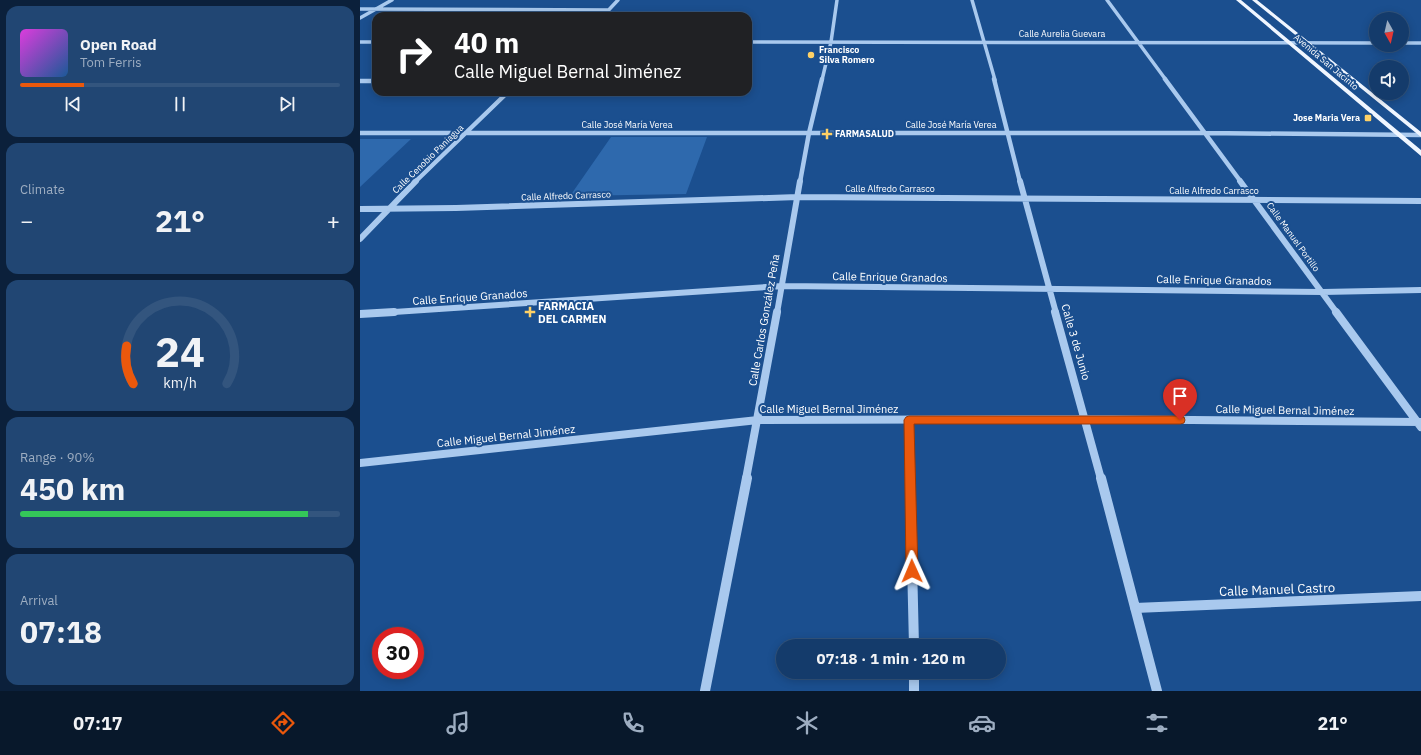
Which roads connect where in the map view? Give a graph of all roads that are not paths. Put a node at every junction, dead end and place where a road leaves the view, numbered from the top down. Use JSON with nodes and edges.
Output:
{"nodes":[{"id":1,"x":392,"y":0,"type":"edge"},
{"id":2,"x":618,"y":0,"type":"edge"},
{"id":3,"x":837,"y":0,"type":"edge"},
{"id":4,"x":972,"y":0,"type":"edge"},
{"id":5,"x":1107,"y":0,"type":"edge"},
{"id":6,"x":1238,"y":0,"type":"edge"},
{"id":7,"x":1254,"y":0,"type":"edge"},
{"id":8,"x":360,"y":9,"type":"edge"},
{"id":9,"x":376,"y":9,"type":"junction"},
{"id":10,"x":609,"y":10,"type":"joint"},
{"id":11,"x":360,"y":18,"type":"edge"},
{"id":12,"x":360,"y":42,"type":"edge"},
{"id":13,"x":372,"y":42,"type":"edge"},
{"id":14,"x":752,"y":42,"type":"edge"},
{"id":15,"x":831,"y":42,"type":"junction"},
{"id":16,"x":985,"y":42,"type":"junction"},
{"id":17,"x":1138,"y":42,"type":"junction"},
{"id":18,"x":1289,"y":43,"type":"junction"},
{"id":19,"x":1308,"y":43,"type":"junction"},
{"id":20,"x":1369,"y":43,"type":"edge"},
{"id":21,"x":1409,"y":43,"type":"edge"},
{"id":22,"x":1421,"y":43,"type":"edge"},
{"id":23,"x":360,"y":81,"type":"edge"},
{"id":24,"x":372,"y":81,"type":"edge"},
{"id":25,"x":504,"y":96,"type":"edge"},
{"id":26,"x":360,"y":133,"type":"edge"},
{"id":27,"x":466,"y":133,"type":"junction"},
{"id":28,"x":809,"y":133,"type":"junction"},
{"id":29,"x":1204,"y":133,"type":"junction"},
{"id":30,"x":1008,"y":134,"type":"junction"},
{"id":31,"x":1421,"y":135,"type":"edge"},
{"id":32,"x":1399,"y":136,"type":"junction"},
{"id":33,"x":1421,"y":154,"type":"edge"},
{"id":34,"x":798,"y":197,"type":"junction"},
{"id":35,"x":1024,"y":199,"type":"junction"},
{"id":36,"x":1255,"y":200,"type":"junction"},
{"id":37,"x":1421,"y":201,"type":"edge"},
{"id":38,"x":360,"y":209,"type":"edge"},
{"id":39,"x":388,"y":209,"type":"junction"},
{"id":40,"x":360,"y":239,"type":"edge"},
{"id":41,"x":782,"y":286,"type":"junction"},
{"id":42,"x":1049,"y":288,"type":"junction"},
{"id":43,"x":1421,"y":290,"type":"edge"},
{"id":44,"x":1323,"y":292,"type":"junction"},
{"id":45,"x":360,"y":314,"type":"edge"},
{"id":46,"x":1086,"y":419,"type":"junction"},
{"id":47,"x":758,"y":420,"type":"junction"},
{"id":48,"x":909,"y":420,"type":"junction"},
{"id":49,"x":1420,"y":424,"type":"edge"},
{"id":50,"x":360,"y":463,"type":"edge"},
{"id":51,"x":1421,"y":596,"type":"edge"},
{"id":52,"x":1135,"y":608,"type":"junction"},
{"id":53,"x":914,"y":639,"type":"edge"},
{"id":54,"x":914,"y":679,"type":"edge"},
{"id":55,"x":705,"y":691,"type":"edge"},
{"id":56,"x":914,"y":691,"type":"edge"},
{"id":57,"x":1157,"y":691,"type":"edge"}],
"edges":[{"from":1,"to":9,"type":"street"},
{"from":2,"to":10,"type":"street"},
{"from":3,"to":15,"type":"street","name":"Calle Carlos González Peña"},
{"from":4,"to":16,"type":"street","name":"Calle 3 de Junio"},
{"from":5,"to":17,"type":"street","name":"Calle Manuel Portillo"},
{"from":6,"to":18,"type":"main road","name":"Avenida San Jacinto"},
{"from":7,"to":19,"type":"main road","name":"Avenida San Jacinto"},
{"from":8,"to":9,"type":"street"},
{"from":9,"to":10,"type":"street"},
{"from":9,"to":11,"type":"street"},
{"from":12,"to":13,"type":"street"},
{"from":14,"to":15,"type":"street","name":"Calle Aurelia Guevara"},
{"from":15,"to":16,"type":"street","name":"Calle Aurelia Guevara"},
{"from":15,"to":28,"type":"street","name":"Calle Carlos González Peña"},
{"from":16,"to":17,"type":"street","name":"Calle Aurelia Guevara"},
{"from":16,"to":30,"type":"street","name":"Calle 3 de Junio"},
{"from":17,"to":18,"type":"street","name":"Calle Aurelia Guevara"},
{"from":17,"to":29,"type":"street","name":"Calle Manuel Portillo"},
{"from":18,"to":19,"type":"street","name":"Calle Aurelia Guevara"},
{"from":18,"to":32,"type":"main road","name":"Avenida San Jacinto"},
{"from":19,"to":20,"type":"street","name":"Calle Aurelia Guevara"},
{"from":19,"to":31,"type":"main road","name":"Avenida San Jacinto"},
{"from":21,"to":22,"type":"street"},
{"from":23,"to":24,"type":"street"},
{"from":25,"to":27,"type":"street","name":"Calle Cenobio Paniagua"},
{"from":26,"to":27,"type":"street","name":"Calle José María Verea"},
{"from":27,"to":28,"type":"street","name":"Calle José María Verea"},
{"from":27,"to":39,"type":"street","name":"Calle Cenobio Paniagua"},
{"from":28,"to":30,"type":"street","name":"Calle José María Verea"},
{"from":28,"to":34,"type":"street","name":"Calle Carlos González Peña"},
{"from":29,"to":30,"type":"street","name":"Calle José María Verea"},
{"from":29,"to":32,"type":"street","name":"Calle José María Verea"},
{"from":29,"to":36,"type":"street","name":"Calle Manuel Portillo"},
{"from":30,"to":35,"type":"street","name":"Calle 3 de Junio"},
{"from":31,"to":32,"type":"street","name":"Calle José María Verea"},
{"from":32,"to":33,"type":"main road","name":"Avenida San Jacinto"},
{"from":34,"to":35,"type":"street","name":"Calle Alfredo Carrasco"},
{"from":34,"to":39,"type":"street","name":"Calle Alfredo Carrasco"},
{"from":34,"to":41,"type":"street","name":"Calle Carlos González Peña"},
{"from":35,"to":36,"type":"street","name":"Calle Alfredo Carrasco"},
{"from":35,"to":42,"type":"street","name":"Calle 3 de Junio"},
{"from":36,"to":37,"type":"street","name":"Calle Alfredo Carrasco"},
{"from":36,"to":44,"type":"street","name":"Calle Manuel Portillo"},
{"from":38,"to":39,"type":"street","name":"Calle Alfredo Carrasco"},
{"from":39,"to":40,"type":"street","name":"Calle Cenobio Paniagua"},
{"from":41,"to":42,"type":"street","name":"Calle Enrique Granados"},
{"from":41,"to":45,"type":"street","name":"Calle Enrique Granados"},
{"from":41,"to":47,"type":"street","name":"Calle Carlos González Peña"},
{"from":42,"to":44,"type":"street","name":"Calle Enrique Granados"},
{"from":42,"to":46,"type":"street","name":"Calle 3 de Junio"},
{"from":43,"to":44,"type":"street","name":"Calle Enrique Granados"},
{"from":44,"to":49,"type":"street","name":"Calle Manuel Portillo"},
{"from":46,"to":48,"type":"street","name":"Calle Miguel Bernal Jiménez"},
{"from":46,"to":49,"type":"street","name":"Calle Miguel Bernal Jiménez"},
{"from":46,"to":52,"type":"street","name":"Calle 3 de Junio"},
{"from":47,"to":48,"type":"street","name":"Calle Miguel Bernal Jiménez"},
{"from":47,"to":50,"type":"street","name":"Calle Miguel Bernal Jiménez"},
{"from":47,"to":55,"type":"street","name":"Calle Carlos González Peña"},
{"from":48,"to":53,"type":"street"},
{"from":51,"to":52,"type":"street","name":"Calle Manuel Castro"},
{"from":52,"to":57,"type":"street","name":"Calle 3 de Junio"},
{"from":54,"to":56,"type":"street"}]}
